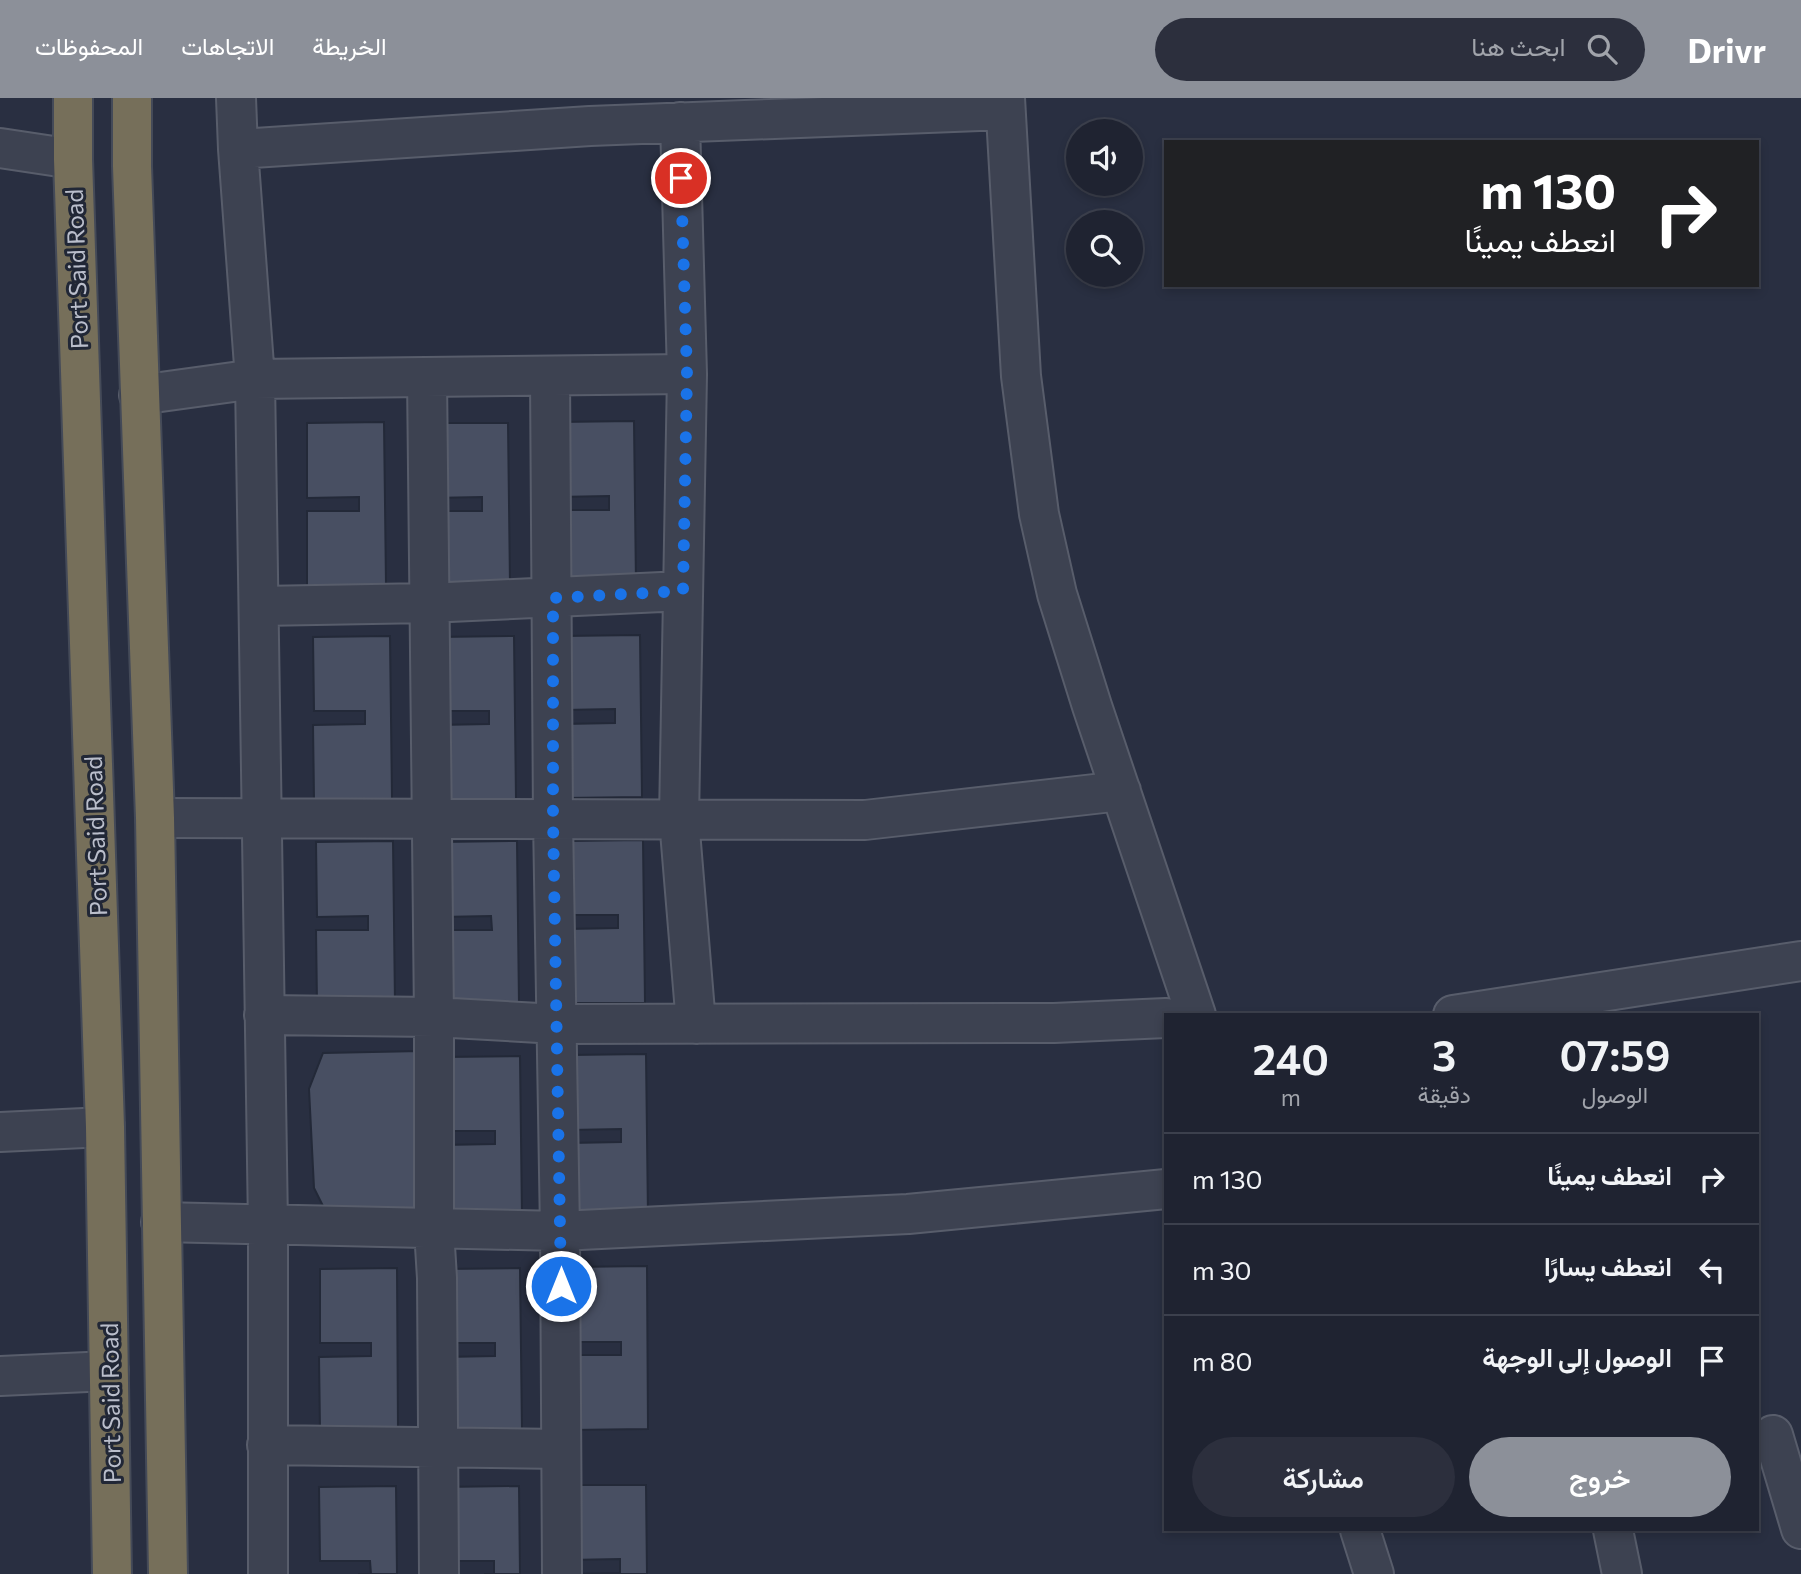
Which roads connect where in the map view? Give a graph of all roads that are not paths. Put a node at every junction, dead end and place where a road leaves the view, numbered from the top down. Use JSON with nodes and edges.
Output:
{"nodes":[{"id":1,"x":73,"y":98,"type":"edge"},
{"id":2,"x":132,"y":98,"type":"edge"},
{"id":3,"x":236,"y":98,"type":"edge"},
{"id":4,"x":1005,"y":104,"type":"edge"},
{"id":5,"x":680,"y":122,"type":"junction"},
{"id":6,"x":0,"y":148,"type":"edge"},
{"id":7,"x":238,"y":149,"type":"junction"},
{"id":8,"x":73,"y":159,"type":"junction"},
{"id":9,"x":687,"y":374,"type":"junction"},
{"id":10,"x":550,"y":376,"type":"junction"},
{"id":11,"x":427,"y":377,"type":"junction"},
{"id":12,"x":255,"y":379,"type":"junction"},
{"id":13,"x":139,"y":394,"type":"junction"},
{"id":14,"x":683,"y":591,"type":"junction"},
{"id":15,"x":553,"y":598,"type":"junction"},
{"id":16,"x":428,"y":603,"type":"junction"},
{"id":17,"x":260,"y":606,"type":"junction"},
{"id":18,"x":1121,"y":791,"type":"junction"},
{"id":19,"x":262,"y":817,"type":"junction"},
{"id":20,"x":155,"y":818,"type":"junction"},
{"id":21,"x":432,"y":818,"type":"junction"},
{"id":22,"x":679,"y":818,"type":"junction"},
{"id":23,"x":553,"y":819,"type":"junction"},
{"id":24,"x":1801,"y":961,"type":"edge"},
{"id":25,"x":1195,"y":1013,"type":"edge"},
{"id":26,"x":1468,"y":1013,"type":"edge"},
{"id":27,"x":264,"y":1015,"type":"junction"},
{"id":28,"x":434,"y":1017,"type":"junction"},
{"id":29,"x":1164,"y":1018,"type":"edge"},
{"id":30,"x":557,"y":1024,"type":"junction"},
{"id":31,"x":696,"y":1024,"type":"junction"},
{"id":32,"x":105,"y":1128,"type":"junction"},
{"id":33,"x":0,"y":1132,"type":"edge"},
{"id":34,"x":1164,"y":1189,"type":"edge"},
{"id":35,"x":107,"y":1221,"type":"junction"},
{"id":36,"x":161,"y":1222,"type":"junction"},
{"id":37,"x":268,"y":1226,"type":"junction"},
{"id":38,"x":433,"y":1230,"type":"junction"},
{"id":39,"x":560,"y":1231,"type":"junction"},
{"id":40,"x":109,"y":1371,"type":"junction"},
{"id":41,"x":0,"y":1376,"type":"edge"},
{"id":42,"x":1777,"y":1434,"type":"edge"},
{"id":43,"x":267,"y":1445,"type":"junction"},
{"id":44,"x":438,"y":1447,"type":"junction"},
{"id":45,"x":561,"y":1449,"type":"junction"},
{"id":46,"x":1801,"y":1529,"type":"edge"},
{"id":47,"x":1360,"y":1531,"type":"edge"},
{"id":48,"x":1613,"y":1531,"type":"edge"},
{"id":49,"x":112,"y":1574,"type":"edge"},
{"id":50,"x":168,"y":1574,"type":"edge"},
{"id":51,"x":268,"y":1574,"type":"edge"},
{"id":52,"x":439,"y":1574,"type":"edge"},
{"id":53,"x":562,"y":1574,"type":"edge"},
{"id":54,"x":1374,"y":1574,"type":"edge"},
{"id":55,"x":1622,"y":1574,"type":"edge"}],
"edges":[{"from":1,"to":8,"type":"highway","name":"Port Said Road"},
{"from":2,"to":13,"type":"highway"},
{"from":3,"to":7,"type":"street"},
{"from":4,"to":5,"type":"street"},
{"from":4,"to":18,"type":"street"},
{"from":5,"to":7,"type":"street"},
{"from":5,"to":9,"type":"street"},
{"from":6,"to":8,"type":"street"},
{"from":7,"to":12,"type":"street"},
{"from":8,"to":32,"type":"highway","name":"Port Said Road"},
{"from":9,"to":10,"type":"street"},
{"from":9,"to":14,"type":"street"},
{"from":10,"to":11,"type":"street"},
{"from":10,"to":15,"type":"street"},
{"from":11,"to":12,"type":"street"},
{"from":11,"to":16,"type":"street"},
{"from":12,"to":13,"type":"street"},
{"from":12,"to":17,"type":"street"},
{"from":13,"to":20,"type":"highway"},
{"from":14,"to":15,"type":"street"},
{"from":14,"to":22,"type":"street"},
{"from":15,"to":16,"type":"street"},
{"from":15,"to":23,"type":"street"},
{"from":16,"to":17,"type":"street"},
{"from":16,"to":21,"type":"street"},
{"from":17,"to":19,"type":"street"},
{"from":18,"to":22,"type":"street"},
{"from":18,"to":25,"type":"street"},
{"from":19,"to":20,"type":"street"},
{"from":19,"to":21,"type":"street"},
{"from":19,"to":27,"type":"street"},
{"from":20,"to":36,"type":"highway"},
{"from":21,"to":23,"type":"street"},
{"from":21,"to":28,"type":"street"},
{"from":22,"to":23,"type":"street"},
{"from":22,"to":31,"type":"street"},
{"from":23,"to":30,"type":"street"},
{"from":24,"to":26,"type":"street"},
{"from":27,"to":28,"type":"street"},
{"from":27,"to":37,"type":"street"},
{"from":28,"to":30,"type":"street"},
{"from":28,"to":38,"type":"street"},
{"from":29,"to":31,"type":"street"},
{"from":30,"to":31,"type":"street"},
{"from":30,"to":39,"type":"street"},
{"from":32,"to":33,"type":"street"},
{"from":32,"to":35,"type":"highway","name":"Port Said Road"},
{"from":34,"to":39,"type":"street"},
{"from":35,"to":36,"type":"highway"},
{"from":35,"to":40,"type":"highway","name":"Port Said Road"},
{"from":36,"to":37,"type":"street"},
{"from":36,"to":50,"type":"highway"},
{"from":37,"to":38,"type":"street"},
{"from":37,"to":43,"type":"street"},
{"from":38,"to":39,"type":"street"},
{"from":38,"to":44,"type":"street"},
{"from":39,"to":45,"type":"street"},
{"from":40,"to":41,"type":"street"},
{"from":40,"to":49,"type":"highway","name":"Port Said Road"},
{"from":42,"to":46,"type":"street"},
{"from":43,"to":44,"type":"street"},
{"from":43,"to":51,"type":"street"},
{"from":44,"to":45,"type":"street"},
{"from":44,"to":52,"type":"street"},
{"from":45,"to":53,"type":"street"},
{"from":47,"to":54,"type":"street"},
{"from":48,"to":55,"type":"street"}]}
